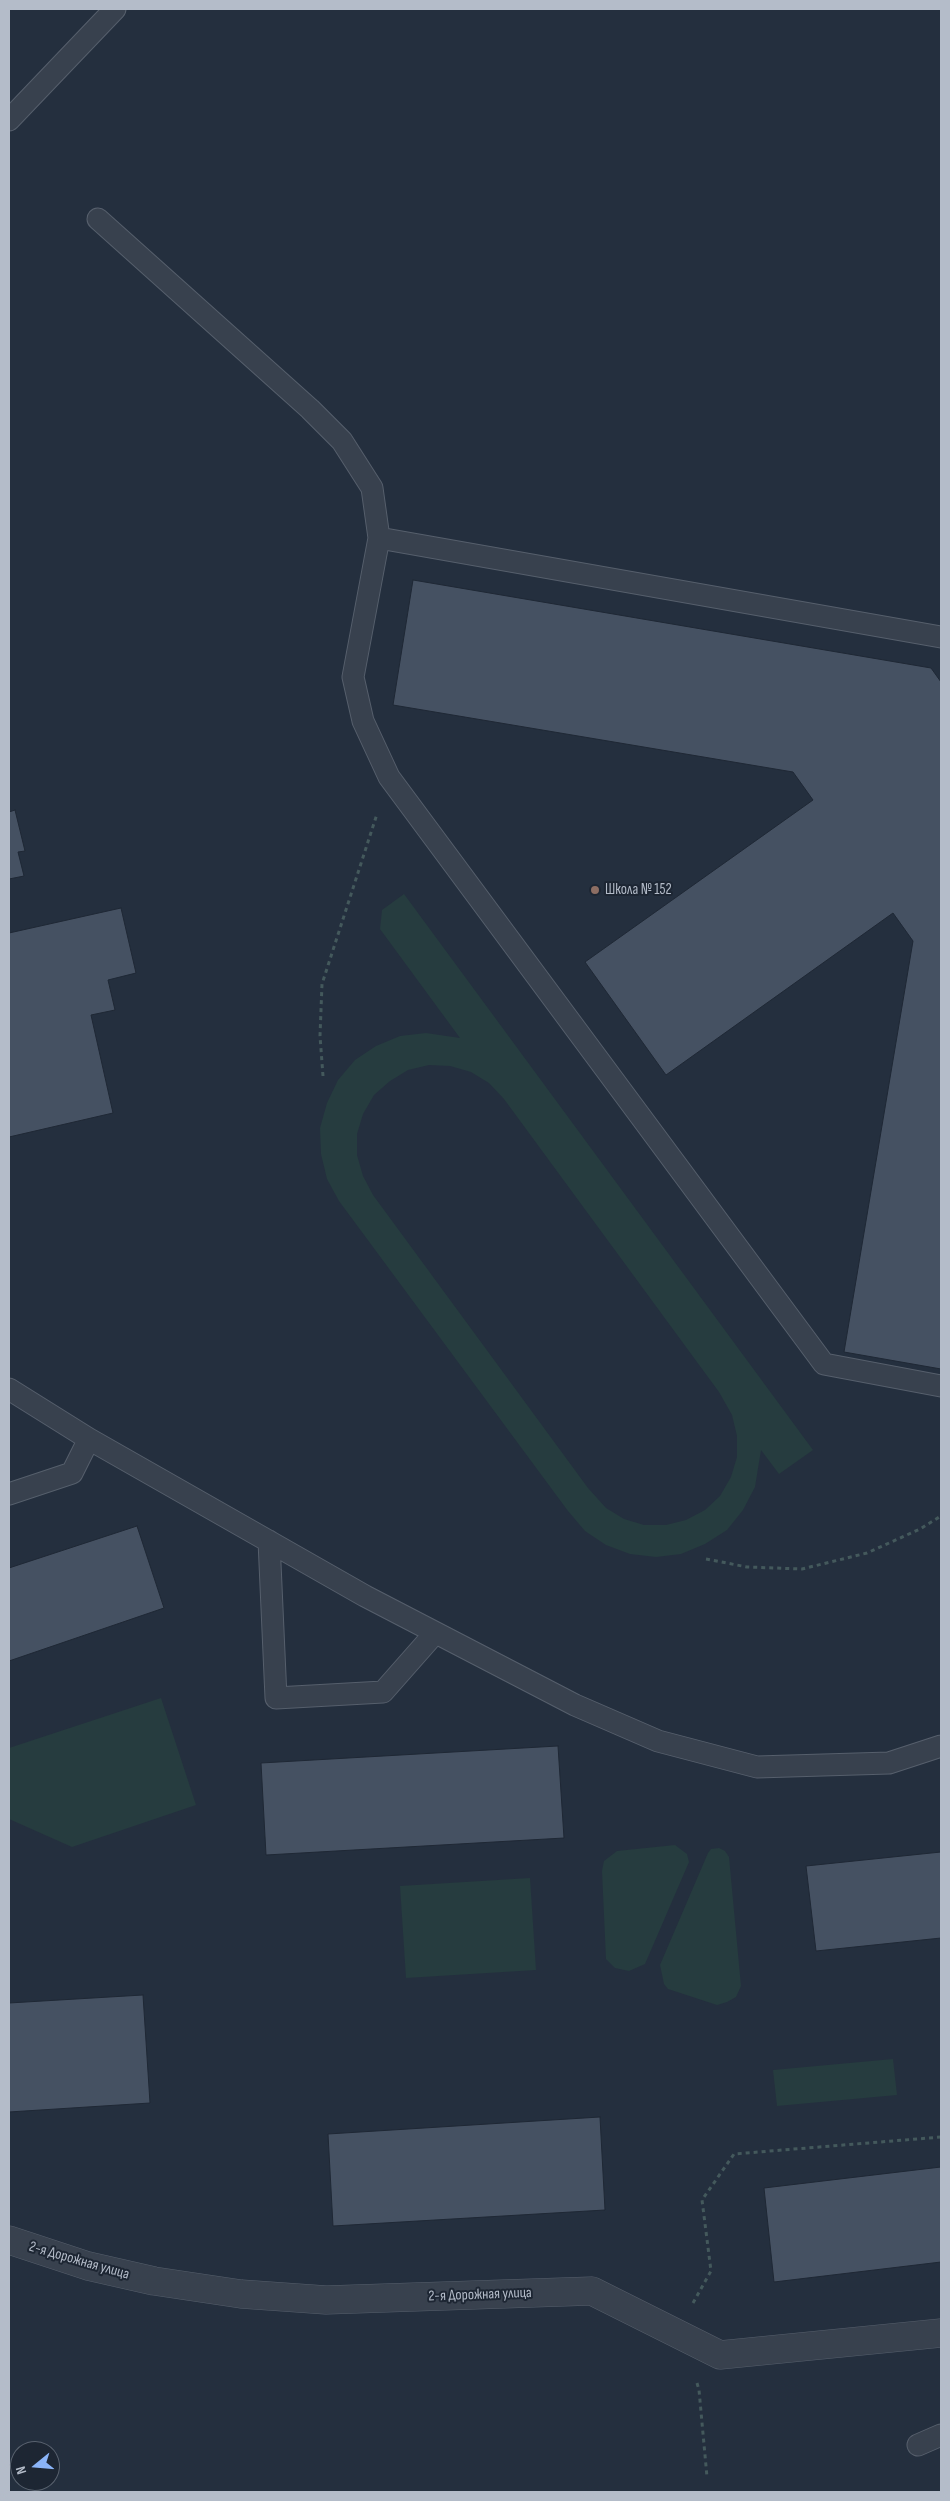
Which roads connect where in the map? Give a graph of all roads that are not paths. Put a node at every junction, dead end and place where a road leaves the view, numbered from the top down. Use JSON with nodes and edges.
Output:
{"nodes":[{"id":1,"x":115,"y":9,"type":"edge"},
{"id":2,"x":9,"y":120,"type":"edge"},
{"id":3,"x":98,"y":219,"type":"dead end"},
{"id":4,"x":379,"y":538,"type":"junction"},
{"id":5,"x":941,"y":637,"type":"edge"},
{"id":6,"x":941,"y":1386,"type":"edge"},
{"id":7,"x":9,"y":1389,"type":"edge"},
{"id":8,"x":89,"y":1439,"type":"junction"},
{"id":9,"x":9,"y":1494,"type":"edge"},
{"id":10,"x":269,"y":1541,"type":"junction"},
{"id":11,"x":435,"y":1632,"type":"junction"},
{"id":12,"x":941,"y":1746,"type":"edge"},
{"id":13,"x":9,"y":2240,"type":"edge"},
{"id":14,"x":941,"y":2333,"type":"edge"},
{"id":15,"x":941,"y":2435,"type":"edge"},
{"id":16,"x":918,"y":2445,"type":"dead end"}],
"edges":[{"from":1,"to":2,"type":"lane"},
{"from":3,"to":4,"type":"lane"},
{"from":4,"to":5,"type":"lane"},
{"from":4,"to":6,"type":"lane"},
{"from":7,"to":8,"type":"lane"},
{"from":8,"to":9,"type":"lane"},
{"from":8,"to":10,"type":"lane"},
{"from":10,"to":11,"type":"lane"},
{"from":10,"to":11,"type":"lane"},
{"from":11,"to":12,"type":"lane"},
{"from":13,"to":14,"type":"street","name":"2-я Дорожная улица"},
{"from":15,"to":16,"type":"lane"}]}
